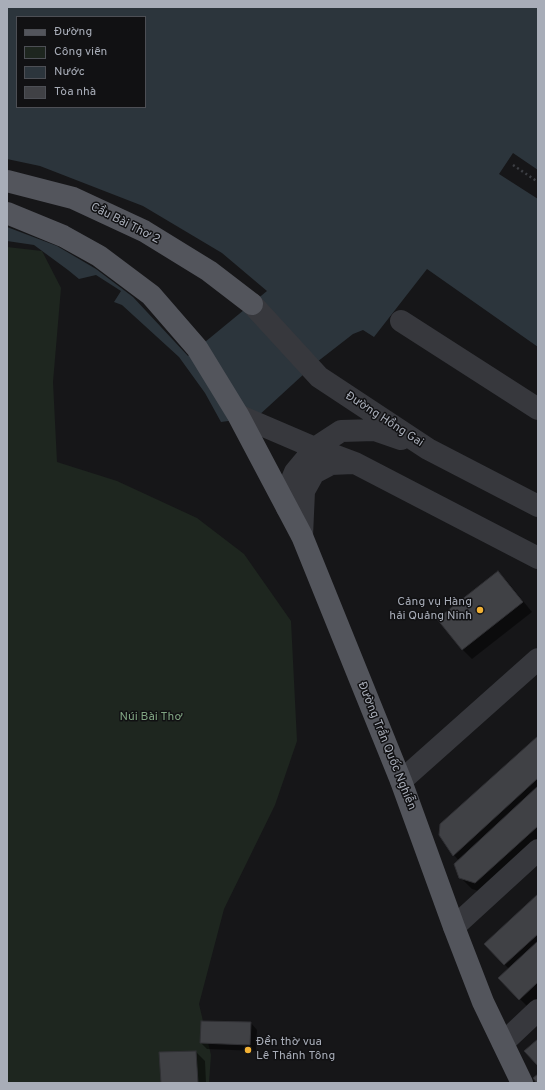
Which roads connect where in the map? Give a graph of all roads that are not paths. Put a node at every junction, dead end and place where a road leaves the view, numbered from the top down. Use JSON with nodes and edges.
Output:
{"nodes":[{"id":1,"x":7,"y":181,"type":"edge"},
{"id":2,"x":7,"y":213,"type":"edge"},
{"id":3,"x":252,"y":304,"type":"joint"},
{"id":4,"x":401,"y":321,"type":"dead end"},
{"id":5,"x":538,"y":409,"type":"edge"},
{"id":6,"x":238,"y":415,"type":"junction"},
{"id":7,"x":315,"y":448,"type":"junction"},
{"id":8,"x":428,"y":449,"type":"junction"},
{"id":9,"x":355,"y":463,"type":"junction"},
{"id":10,"x":535,"y":498,"type":"edge"},
{"id":11,"x":287,"y":508,"type":"junction"},
{"id":12,"x":302,"y":536,"type":"junction"},
{"id":13,"x":538,"y":558,"type":"edge"},
{"id":14,"x":538,"y":659,"type":"edge"},
{"id":15,"x":401,"y":781,"type":"junction"},
{"id":16,"x":538,"y":850,"type":"edge"},
{"id":17,"x":454,"y":927,"type":"junction"},
{"id":18,"x":538,"y":1010,"type":"edge"},
{"id":19,"x":503,"y":1043,"type":"junction"},
{"id":20,"x":522,"y":1083,"type":"edge"}],
"edges":[{"from":1,"to":3,"type":"main road","name":"Cầu Bài Thơ 2"},
{"from":2,"to":6,"type":"main road","name":"Đường Trần Quốc Nghiễn"},
{"from":3,"to":8,"type":"street","name":"Đường Hồng Gai"},
{"from":4,"to":5,"type":"street"},
{"from":6,"to":7,"type":"street"},
{"from":6,"to":11,"type":"main road","name":"Đường Trần Quốc Nghiễn"},
{"from":7,"to":8,"type":"street"},
{"from":7,"to":9,"type":"street"},
{"from":7,"to":11,"type":"street"},
{"from":8,"to":10,"type":"street","name":"Đường Hồng Gai"},
{"from":9,"to":12,"type":"street"},
{"from":9,"to":13,"type":"street"},
{"from":11,"to":12,"type":"main road","name":"Đường Trần Quốc Nghiễn"},
{"from":12,"to":15,"type":"main road","name":"Đường Trần Quốc Nghiễn"},
{"from":14,"to":15,"type":"street"},
{"from":15,"to":17,"type":"main road","name":"Đường Trần Quốc Nghiễn"},
{"from":16,"to":17,"type":"street"},
{"from":17,"to":19,"type":"main road","name":"Đường Trần Quốc Nghiễn"},
{"from":18,"to":19,"type":"street"},
{"from":19,"to":20,"type":"main road","name":"Đường Trần Quốc Nghiễn"}]}
